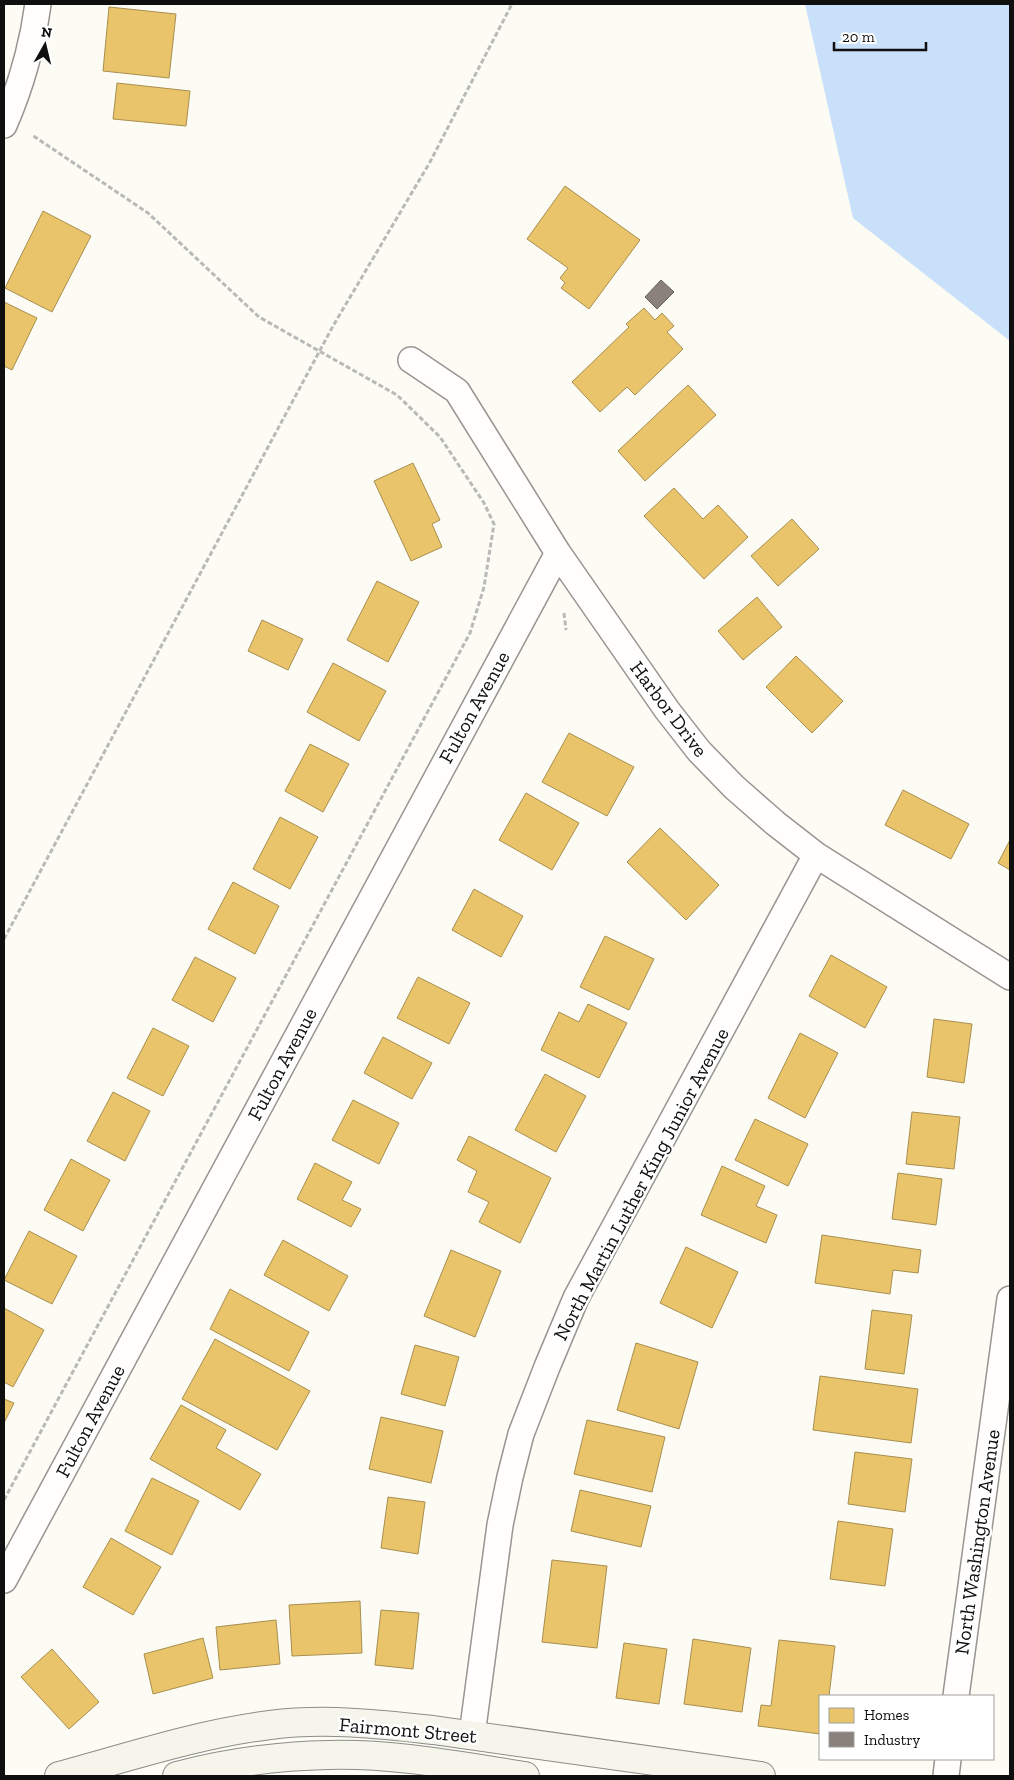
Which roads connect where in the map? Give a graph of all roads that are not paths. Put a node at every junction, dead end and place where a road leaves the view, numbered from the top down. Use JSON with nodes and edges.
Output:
{"nodes":[{"id":1,"x":38,"y":4,"type":"edge"},
{"id":2,"x":6,"y":119,"type":"edge"},
{"id":3,"x":411,"y":360,"type":"dead end"},
{"id":4,"x":558,"y":553,"type":"junction"},
{"id":5,"x":816,"y":855,"type":"junction"},
{"id":6,"x":1010,"y":977,"type":"edge"},
{"id":7,"x":1010,"y":1299,"type":"edge"},
{"id":8,"x":5,"y":1579,"type":"edge"},
{"id":9,"x":956,"y":1695,"type":"edge"},
{"id":10,"x":472,"y":1735,"type":"junction"},
{"id":11,"x":948,"y":1760,"type":"edge"},
{"id":12,"x":59,"y":1776,"type":"edge"},
{"id":13,"x":177,"y":1776,"type":"edge"},
{"id":14,"x":525,"y":1776,"type":"edge"},
{"id":15,"x":761,"y":1776,"type":"edge"},
{"id":16,"x":946,"y":1776,"type":"edge"}],
"edges":[{"from":1,"to":2,"type":"street"},
{"from":3,"to":4,"type":"street","name":"Harbor Drive"},
{"from":4,"to":5,"type":"street","name":"Harbor Drive"},
{"from":4,"to":8,"type":"street","name":"Fulton Avenue"},
{"from":5,"to":6,"type":"street","name":"Harbor Drive"},
{"from":5,"to":10,"type":"street","name":"North Martin Luther King Junior Avenue"},
{"from":7,"to":9,"type":"street","name":"North Washington Avenue"},
{"from":10,"to":12,"type":"main road","name":"Fairmont Street"},
{"from":10,"to":15,"type":"main road","name":"Fairmont Street"},
{"from":11,"to":16,"type":"street"},
{"from":13,"to":14,"type":"main road","name":"Fairmont Street"}]}
